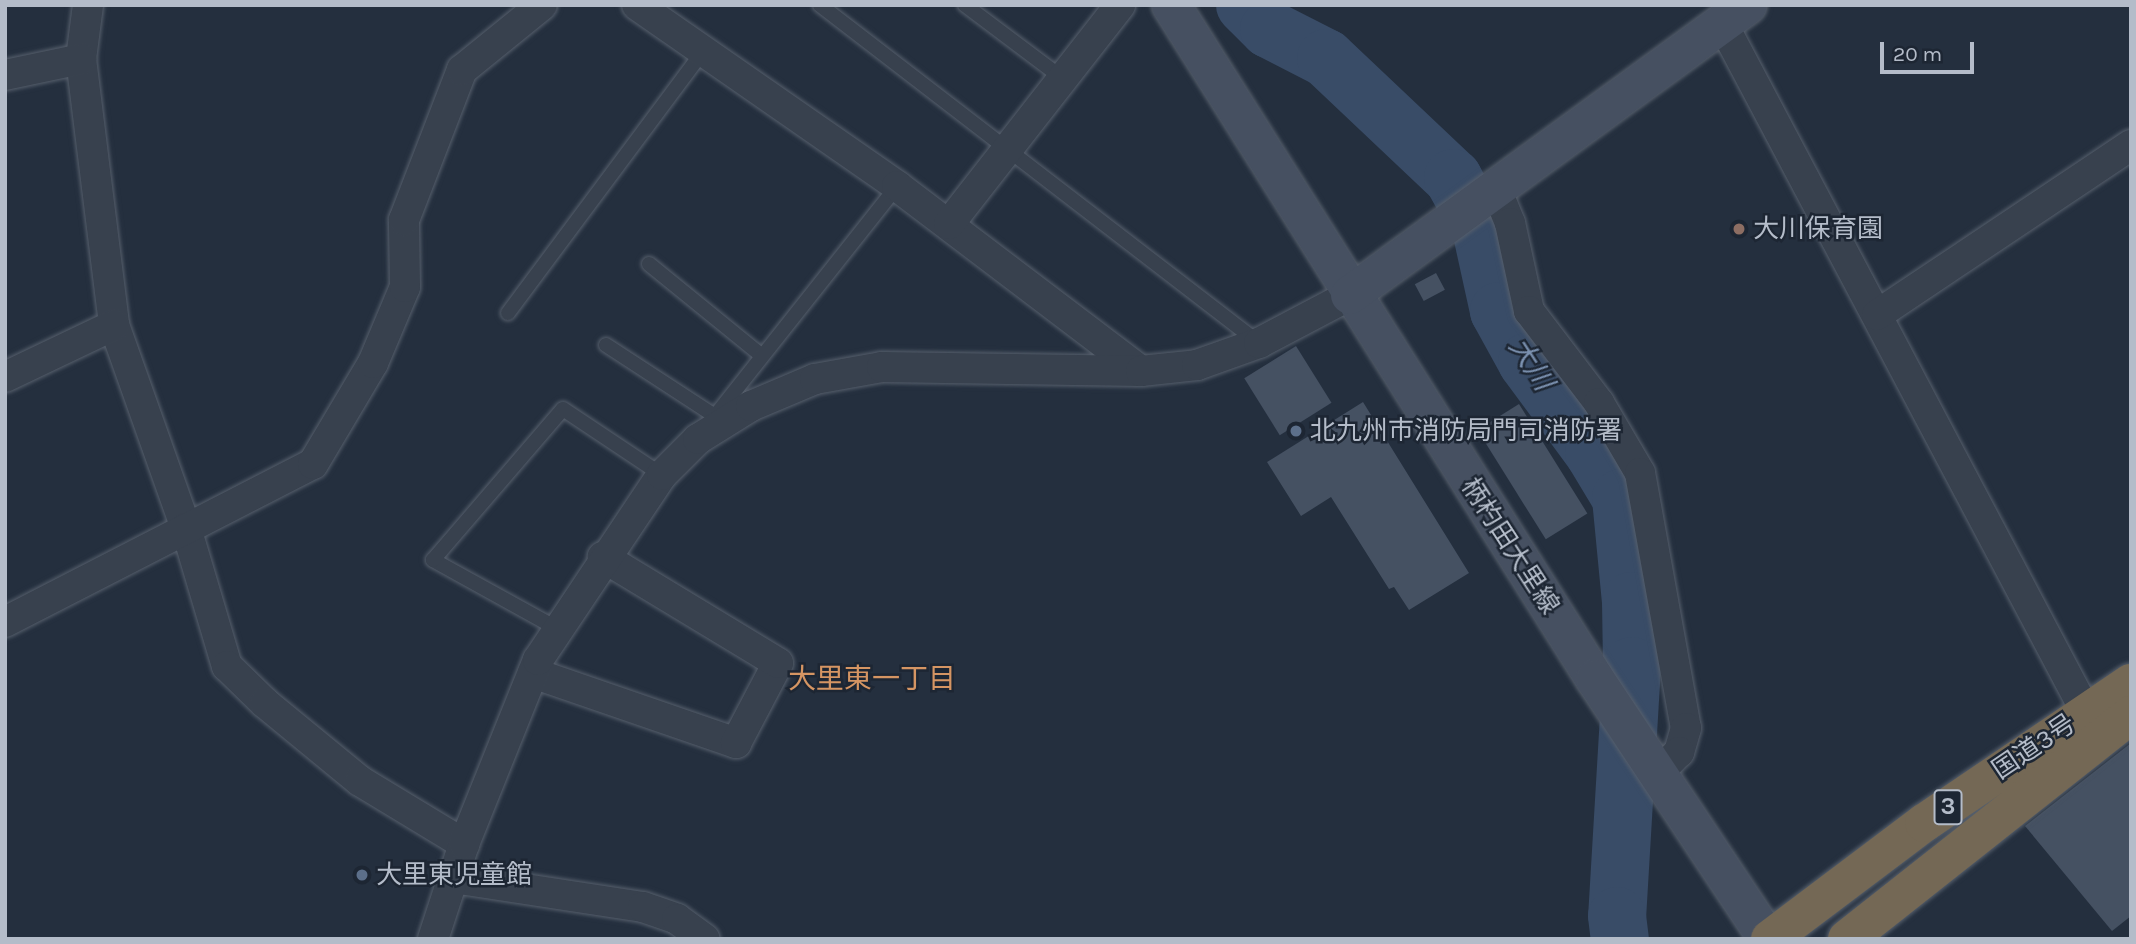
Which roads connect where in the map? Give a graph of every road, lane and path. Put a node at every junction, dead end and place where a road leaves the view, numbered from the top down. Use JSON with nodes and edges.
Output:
{"nodes":[{"id":1,"x":88,"y":5,"type":"edge"},
{"id":2,"x":542,"y":5,"type":"edge"},
{"id":3,"x":637,"y":5,"type":"edge"},
{"id":4,"x":820,"y":5,"type":"edge"},
{"id":5,"x":965,"y":5,"type":"edge"},
{"id":6,"x":1119,"y":5,"type":"edge"},
{"id":7,"x":1171,"y":5,"type":"edge"},
{"id":8,"x":1734,"y":14,"type":"edge"},
{"id":9,"x":702,"y":53,"type":"junction"},
{"id":10,"x":81,"y":59,"type":"junction"},
{"id":11,"x":5,"y":75,"type":"edge"},
{"id":12,"x":1061,"y":77,"type":"junction"},
{"id":13,"x":2131,"y":145,"type":"edge"},
{"id":14,"x":1005,"y":150,"type":"junction"},
{"id":15,"x":897,"y":186,"type":"junction"},
{"id":16,"x":1494,"y":193,"type":"junction"},
{"id":17,"x":949,"y":224,"type":"junction"},
{"id":18,"x":649,"y":264,"type":"dead end"},
{"id":19,"x":1350,"y":295,"type":"junction"},
{"id":20,"x":509,"y":313,"type":"dead end"},
{"id":21,"x":1877,"y":315,"type":"junction"},
{"id":22,"x":114,"y":325,"type":"junction"},
{"id":23,"x":1259,"y":343,"type":"junction"},
{"id":24,"x":606,"y":345,"type":"dead end"},
{"id":25,"x":761,"y":355,"type":"junction"},
{"id":26,"x":1141,"y":371,"type":"junction"},
{"id":27,"x":5,"y":377,"type":"edge"},
{"id":28,"x":662,"y":475,"type":"junction"},
{"id":29,"x":186,"y":528,"type":"junction"},
{"id":30,"x":603,"y":557,"type":"junction"},
{"id":31,"x":5,"y":622,"type":"edge"},
{"id":32,"x":558,"y":629,"type":"junction"},
{"id":33,"x":533,"y":673,"type":"junction"},
{"id":34,"x":2131,"y":683,"type":"edge"},
{"id":35,"x":2131,"y":715,"type":"edge"},
{"id":36,"x":2093,"y":726,"type":"junction"},
{"id":37,"x":1657,"y":774,"type":"junction"},
{"id":38,"x":464,"y":844,"type":"junction"},
{"id":39,"x":453,"y":878,"type":"junction"},
{"id":40,"x":433,"y":939,"type":"edge"},
{"id":41,"x":705,"y":939,"type":"edge"},
{"id":42,"x":1769,"y":939,"type":"edge"},
{"id":43,"x":1847,"y":939,"type":"edge"}],
"edges":[{"from":1,"to":10,"type":"street"},
{"from":2,"to":29,"type":"street"},
{"from":3,"to":9,"type":"street"},
{"from":4,"to":14,"type":"lane"},
{"from":5,"to":12,"type":"lane"},
{"from":6,"to":12,"type":"street"},
{"from":7,"to":19,"type":"main road","name":"柄杓田大里線"},
{"from":8,"to":16,"type":"main road"},
{"from":8,"to":21,"type":"street"},
{"from":9,"to":15,"type":"street"},
{"from":9,"to":20,"type":"lane"},
{"from":10,"to":11,"type":"street"},
{"from":10,"to":22,"type":"street"},
{"from":12,"to":14,"type":"street"},
{"from":13,"to":21,"type":"street"},
{"from":14,"to":17,"type":"street"},
{"from":14,"to":23,"type":"lane"},
{"from":15,"to":17,"type":"street"},
{"from":15,"to":25,"type":"lane"},
{"from":16,"to":19,"type":"main road"},
{"from":16,"to":37,"type":"street"},
{"from":17,"to":26,"type":"street"},
{"from":18,"to":25,"type":"lane"},
{"from":19,"to":23,"type":"street"},
{"from":19,"to":37,"type":"main road","name":"柄杓田大里線"},
{"from":21,"to":36,"type":"street"},
{"from":22,"to":27,"type":"street"},
{"from":22,"to":29,"type":"street"},
{"from":23,"to":26,"type":"street"},
{"from":24,"to":25,"type":"lane"},
{"from":26,"to":28,"type":"street"},
{"from":28,"to":30,"type":"street"},
{"from":28,"to":32,"type":"lane"},
{"from":29,"to":31,"type":"street"},
{"from":29,"to":38,"type":"street"},
{"from":30,"to":32,"type":"street"},
{"from":30,"to":33,"type":"street"},
{"from":32,"to":33,"type":"street"},
{"from":33,"to":38,"type":"street"},
{"from":34,"to":36,"type":"highway","name":"国道3号","number":"3"},
{"from":35,"to":36,"type":"highway","name":"国道3号","number":"3"},
{"from":36,"to":42,"type":"highway","name":"国道3号","number":"3"},
{"from":36,"to":43,"type":"highway","name":"国道3号","number":"3"},
{"from":37,"to":42,"type":"main road","name":"柄杓田大里線"},
{"from":38,"to":39,"type":"street"},
{"from":39,"to":40,"type":"street"},
{"from":39,"to":41,"type":"street"}]}
